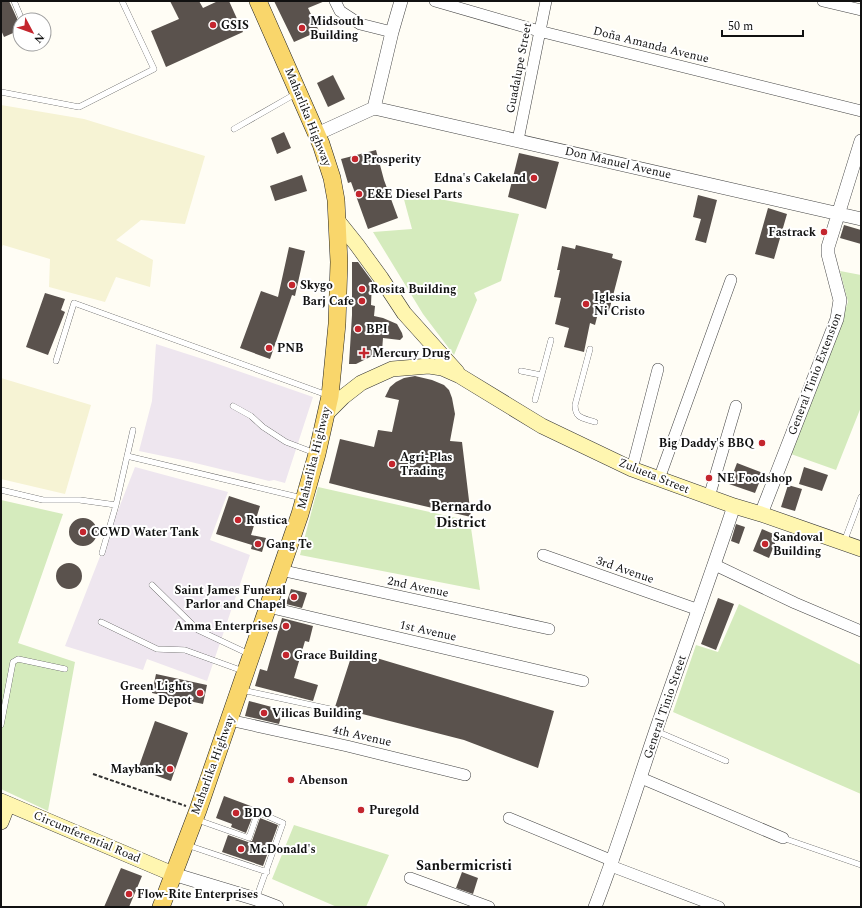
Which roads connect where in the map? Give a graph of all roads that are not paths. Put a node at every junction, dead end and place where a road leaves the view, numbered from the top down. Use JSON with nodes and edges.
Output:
{"nodes":[{"id":1,"x":14,"y":1,"type":"edge"},
{"id":2,"x":122,"y":1,"type":"edge"},
{"id":3,"x":258,"y":1,"type":"edge"},
{"id":4,"x":335,"y":1,"type":"edge"},
{"id":5,"x":401,"y":1,"type":"edge"},
{"id":6,"x":435,"y":1,"type":"edge"},
{"id":7,"x":546,"y":1,"type":"edge"},
{"id":8,"x":823,"y":1,"type":"edge"},
{"id":9,"x":861,"y":10,"type":"edge"},
{"id":10,"x":19,"y":12,"type":"edge"},
{"id":11,"x":539,"y":31,"type":"junction"},
{"id":12,"x":392,"y":32,"type":"junction"},
{"id":13,"x":1,"y":92,"type":"edge"},
{"id":14,"x":300,"y":92,"type":"junction"},
{"id":15,"x":374,"y":108,"type":"junction"},
{"id":16,"x":861,"y":111,"type":"edge"},
{"id":17,"x":234,"y":129,"type":"dead end"},
{"id":18,"x":317,"y":134,"type":"junction"},
{"id":19,"x":518,"y":140,"type":"junction"},
{"id":20,"x":861,"y":141,"type":"edge"},
{"id":21,"x":840,"y":214,"type":"junction"},
{"id":22,"x":861,"y":219,"type":"edge"},
{"id":23,"x":337,"y":220,"type":"junction"},
{"id":24,"x":731,"y":280,"type":"dead end"},
{"id":25,"x":551,"y":340,"type":"dead end"},
{"id":26,"x":590,"y":349,"type":"dead end"},
{"id":27,"x":56,"y":361,"type":"dead end"},
{"id":28,"x":658,"y":369,"type":"dead end"},
{"id":29,"x":521,"y":371,"type":"dead end"},
{"id":30,"x":541,"y":375,"type":"junction"},
{"id":31,"x":460,"y":376,"type":"junction"},
{"id":32,"x":330,"y":396,"type":"junction"},
{"id":33,"x":535,"y":400,"type":"dead end"},
{"id":34,"x":233,"y":406,"type":"dead end"},
{"id":35,"x":736,"y":406,"type":"dead end"},
{"id":36,"x":327,"y":413,"type":"junction"},
{"id":37,"x":595,"y":422,"type":"dead end"},
{"id":38,"x":133,"y":430,"type":"dead end"},
{"id":39,"x":317,"y":454,"type":"junction"},
{"id":40,"x":127,"y":456,"type":"junction"},
{"id":41,"x":632,"y":469,"type":"junction"},
{"id":42,"x":659,"y":479,"type":"junction"},
{"id":43,"x":1,"y":490,"type":"edge"},
{"id":44,"x":709,"y":497,"type":"junction"},
{"id":45,"x":861,"y":497,"type":"edge"},
{"id":46,"x":304,"y":498,"type":"junction"},
{"id":47,"x":116,"y":505,"type":"junction"},
{"id":48,"x":734,"y":506,"type":"junction"},
{"id":49,"x":761,"y":514,"type":"junction"},
{"id":50,"x":843,"y":542,"type":"junction"},
{"id":51,"x":861,"y":548,"type":"edge"},
{"id":52,"x":102,"y":553,"type":"dead end"},
{"id":53,"x":543,"y":555,"type":"dead end"},
{"id":54,"x":715,"y":565,"type":"junction"},
{"id":55,"x":280,"y":570,"type":"junction"},
{"id":56,"x":152,"y":585,"type":"dead end"},
{"id":57,"x":268,"y":607,"type":"junction"},
{"id":58,"x":699,"y":610,"type":"junction"},
{"id":59,"x":101,"y":622,"type":"dead end"},
{"id":60,"x":549,"y":630,"type":"dead end"},
{"id":61,"x":861,"y":631,"type":"edge"},
{"id":62,"x":251,"y":655,"type":"junction"},
{"id":63,"x":65,"y":669,"type":"dead end"},
{"id":64,"x":245,"y":672,"type":"junction"},
{"id":65,"x":583,"y":681,"type":"dead end"},
{"id":66,"x":239,"y":690,"type":"junction"},
{"id":67,"x":330,"y":708,"type":"dead end"},
{"id":68,"x":229,"y":720,"type":"junction"},
{"id":69,"x":1,"y":725,"type":"edge"},
{"id":70,"x":656,"y":731,"type":"junction"},
{"id":71,"x":726,"y":761,"type":"dead end"},
{"id":72,"x":465,"y":775,"type":"dead end"},
{"id":73,"x":641,"y":778,"type":"junction"},
{"id":74,"x":5,"y":802,"type":"edge"},
{"id":75,"x":196,"y":814,"type":"junction"},
{"id":76,"x":509,"y":818,"type":"dead end"},
{"id":77,"x":1,"y":822,"type":"edge"},
{"id":78,"x":783,"y":838,"type":"joint"},
{"id":79,"x":184,"y":844,"type":"junction"},
{"id":80,"x":612,"y":863,"type":"junction"},
{"id":81,"x":861,"y":865,"type":"edge"},
{"id":82,"x":267,"y":872,"type":"junction"},
{"id":83,"x":173,"y":874,"type":"junction"},
{"id":84,"x":410,"y":878,"type":"dead end"},
{"id":85,"x":256,"y":899,"type":"junction"},
{"id":86,"x":161,"y":907,"type":"edge"},
{"id":87,"x":276,"y":907,"type":"edge"},
{"id":88,"x":489,"y":907,"type":"edge"},
{"id":89,"x":595,"y":907,"type":"edge"},
{"id":90,"x":719,"y":907,"type":"edge"}],
"edges":[{"from":1,"to":10,"type":"lane"},
{"from":2,"to":13,"type":"lane"},
{"from":3,"to":14,"type":"main road","name":"Maharlika Highway"},
{"from":4,"to":12,"type":"street"},
{"from":5,"to":12,"type":"street"},
{"from":6,"to":11,"type":"street","name":"Doña Amanda Avenue"},
{"from":7,"to":11,"type":"street","name":"Guadalupe Street"},
{"from":8,"to":9,"type":"street"},
{"from":11,"to":16,"type":"street","name":"Doña Amanda Avenue"},
{"from":11,"to":19,"type":"street","name":"Guadalupe Street"},
{"from":12,"to":15,"type":"street"},
{"from":14,"to":17,"type":"lane"},
{"from":14,"to":18,"type":"main road","name":"Maharlika Highway"},
{"from":15,"to":18,"type":"street"},
{"from":15,"to":19,"type":"street","name":"Don Manuel Avenue"},
{"from":18,"to":23,"type":"main road","name":"Maharlika Highway"},
{"from":19,"to":21,"type":"street","name":"Don Manuel Avenue"},
{"from":20,"to":21,"type":"street","name":"General Tinio Extension"},
{"from":21,"to":22,"type":"street","name":"Don Manuel Avenue"},
{"from":21,"to":49,"type":"street","name":"General Tinio Extension"},
{"from":23,"to":31,"type":"main road","name":"Zulueta Street"},
{"from":23,"to":32,"type":"main road","name":"Maharlika Highway"},
{"from":24,"to":42,"type":"street"},
{"from":25,"to":30,"type":"lane"},
{"from":26,"to":37,"type":"lane"},
{"from":27,"to":32,"type":"lane"},
{"from":28,"to":41,"type":"street"},
{"from":29,"to":30,"type":"lane"},
{"from":30,"to":33,"type":"lane"},
{"from":31,"to":36,"type":"main road","name":"Zulueta Street"},
{"from":31,"to":41,"type":"main road","name":"Zulueta Street"},
{"from":32,"to":36,"type":"main road","name":"Maharlika Highway"},
{"from":34,"to":39,"type":"lane"},
{"from":35,"to":44,"type":"street"},
{"from":36,"to":39,"type":"main road","name":"Maharlika Highway"},
{"from":38,"to":40,"type":"lane"},
{"from":39,"to":46,"type":"main road","name":"Maharlika Highway"},
{"from":40,"to":46,"type":"lane"},
{"from":40,"to":47,"type":"lane"},
{"from":41,"to":42,"type":"main road","name":"Zulueta Street"},
{"from":42,"to":44,"type":"main road","name":"Zulueta Street"},
{"from":43,"to":47,"type":"lane"},
{"from":44,"to":48,"type":"main road","name":"Zulueta Street"},
{"from":45,"to":50,"type":"lane"},
{"from":46,"to":55,"type":"main road","name":"Maharlika Highway"},
{"from":47,"to":52,"type":"lane"},
{"from":48,"to":49,"type":"main road","name":"Zulueta Street"},
{"from":48,"to":54,"type":"street","name":"General Tinio Street"},
{"from":49,"to":50,"type":"main road","name":"Zulueta Street"},
{"from":50,"to":51,"type":"main road","name":"Zulueta Street"},
{"from":53,"to":58,"type":"street","name":"3rd Avenue"},
{"from":54,"to":58,"type":"street","name":"General Tinio Street"},
{"from":54,"to":61,"type":"street"},
{"from":55,"to":57,"type":"main road","name":"Maharlika Highway"},
{"from":55,"to":60,"type":"street","name":"2nd Avenue"},
{"from":56,"to":62,"type":"lane"},
{"from":57,"to":62,"type":"main road","name":"Maharlika Highway"},
{"from":57,"to":65,"type":"street","name":"1st Avenue"},
{"from":58,"to":70,"type":"street","name":"General Tinio Street"},
{"from":59,"to":64,"type":"lane"},
{"from":62,"to":64,"type":"main road","name":"Maharlika Highway"},
{"from":63,"to":69,"type":"lane"},
{"from":64,"to":66,"type":"main road","name":"Maharlika Highway"},
{"from":66,"to":67,"type":"lane"},
{"from":66,"to":68,"type":"main road","name":"Maharlika Highway"},
{"from":68,"to":72,"type":"street","name":"4th Avenue"},
{"from":68,"to":75,"type":"main road","name":"Maharlika Highway"},
{"from":70,"to":71,"type":"lane"},
{"from":70,"to":73,"type":"street","name":"General Tinio Street"},
{"from":73,"to":78,"type":"street"},
{"from":73,"to":80,"type":"street","name":"General Tinio Street"},
{"from":74,"to":77,"type":"main road"},
{"from":74,"to":83,"type":"main road","name":"Circumferential Road"},
{"from":75,"to":79,"type":"main road","name":"Maharlika Highway"},
{"from":75,"to":82,"type":"lane"},
{"from":76,"to":80,"type":"street"},
{"from":78,"to":81,"type":"lane"},
{"from":79,"to":82,"type":"lane"},
{"from":79,"to":83,"type":"main road","name":"Maharlika Highway"},
{"from":80,"to":89,"type":"street","name":"General Tinio Street"},
{"from":80,"to":90,"type":"street"},
{"from":82,"to":85,"type":"lane"},
{"from":83,"to":85,"type":"street"},
{"from":83,"to":86,"type":"main road","name":"Maharlika Highway"},
{"from":84,"to":88,"type":"street"},
{"from":85,"to":87,"type":"street"}]}
